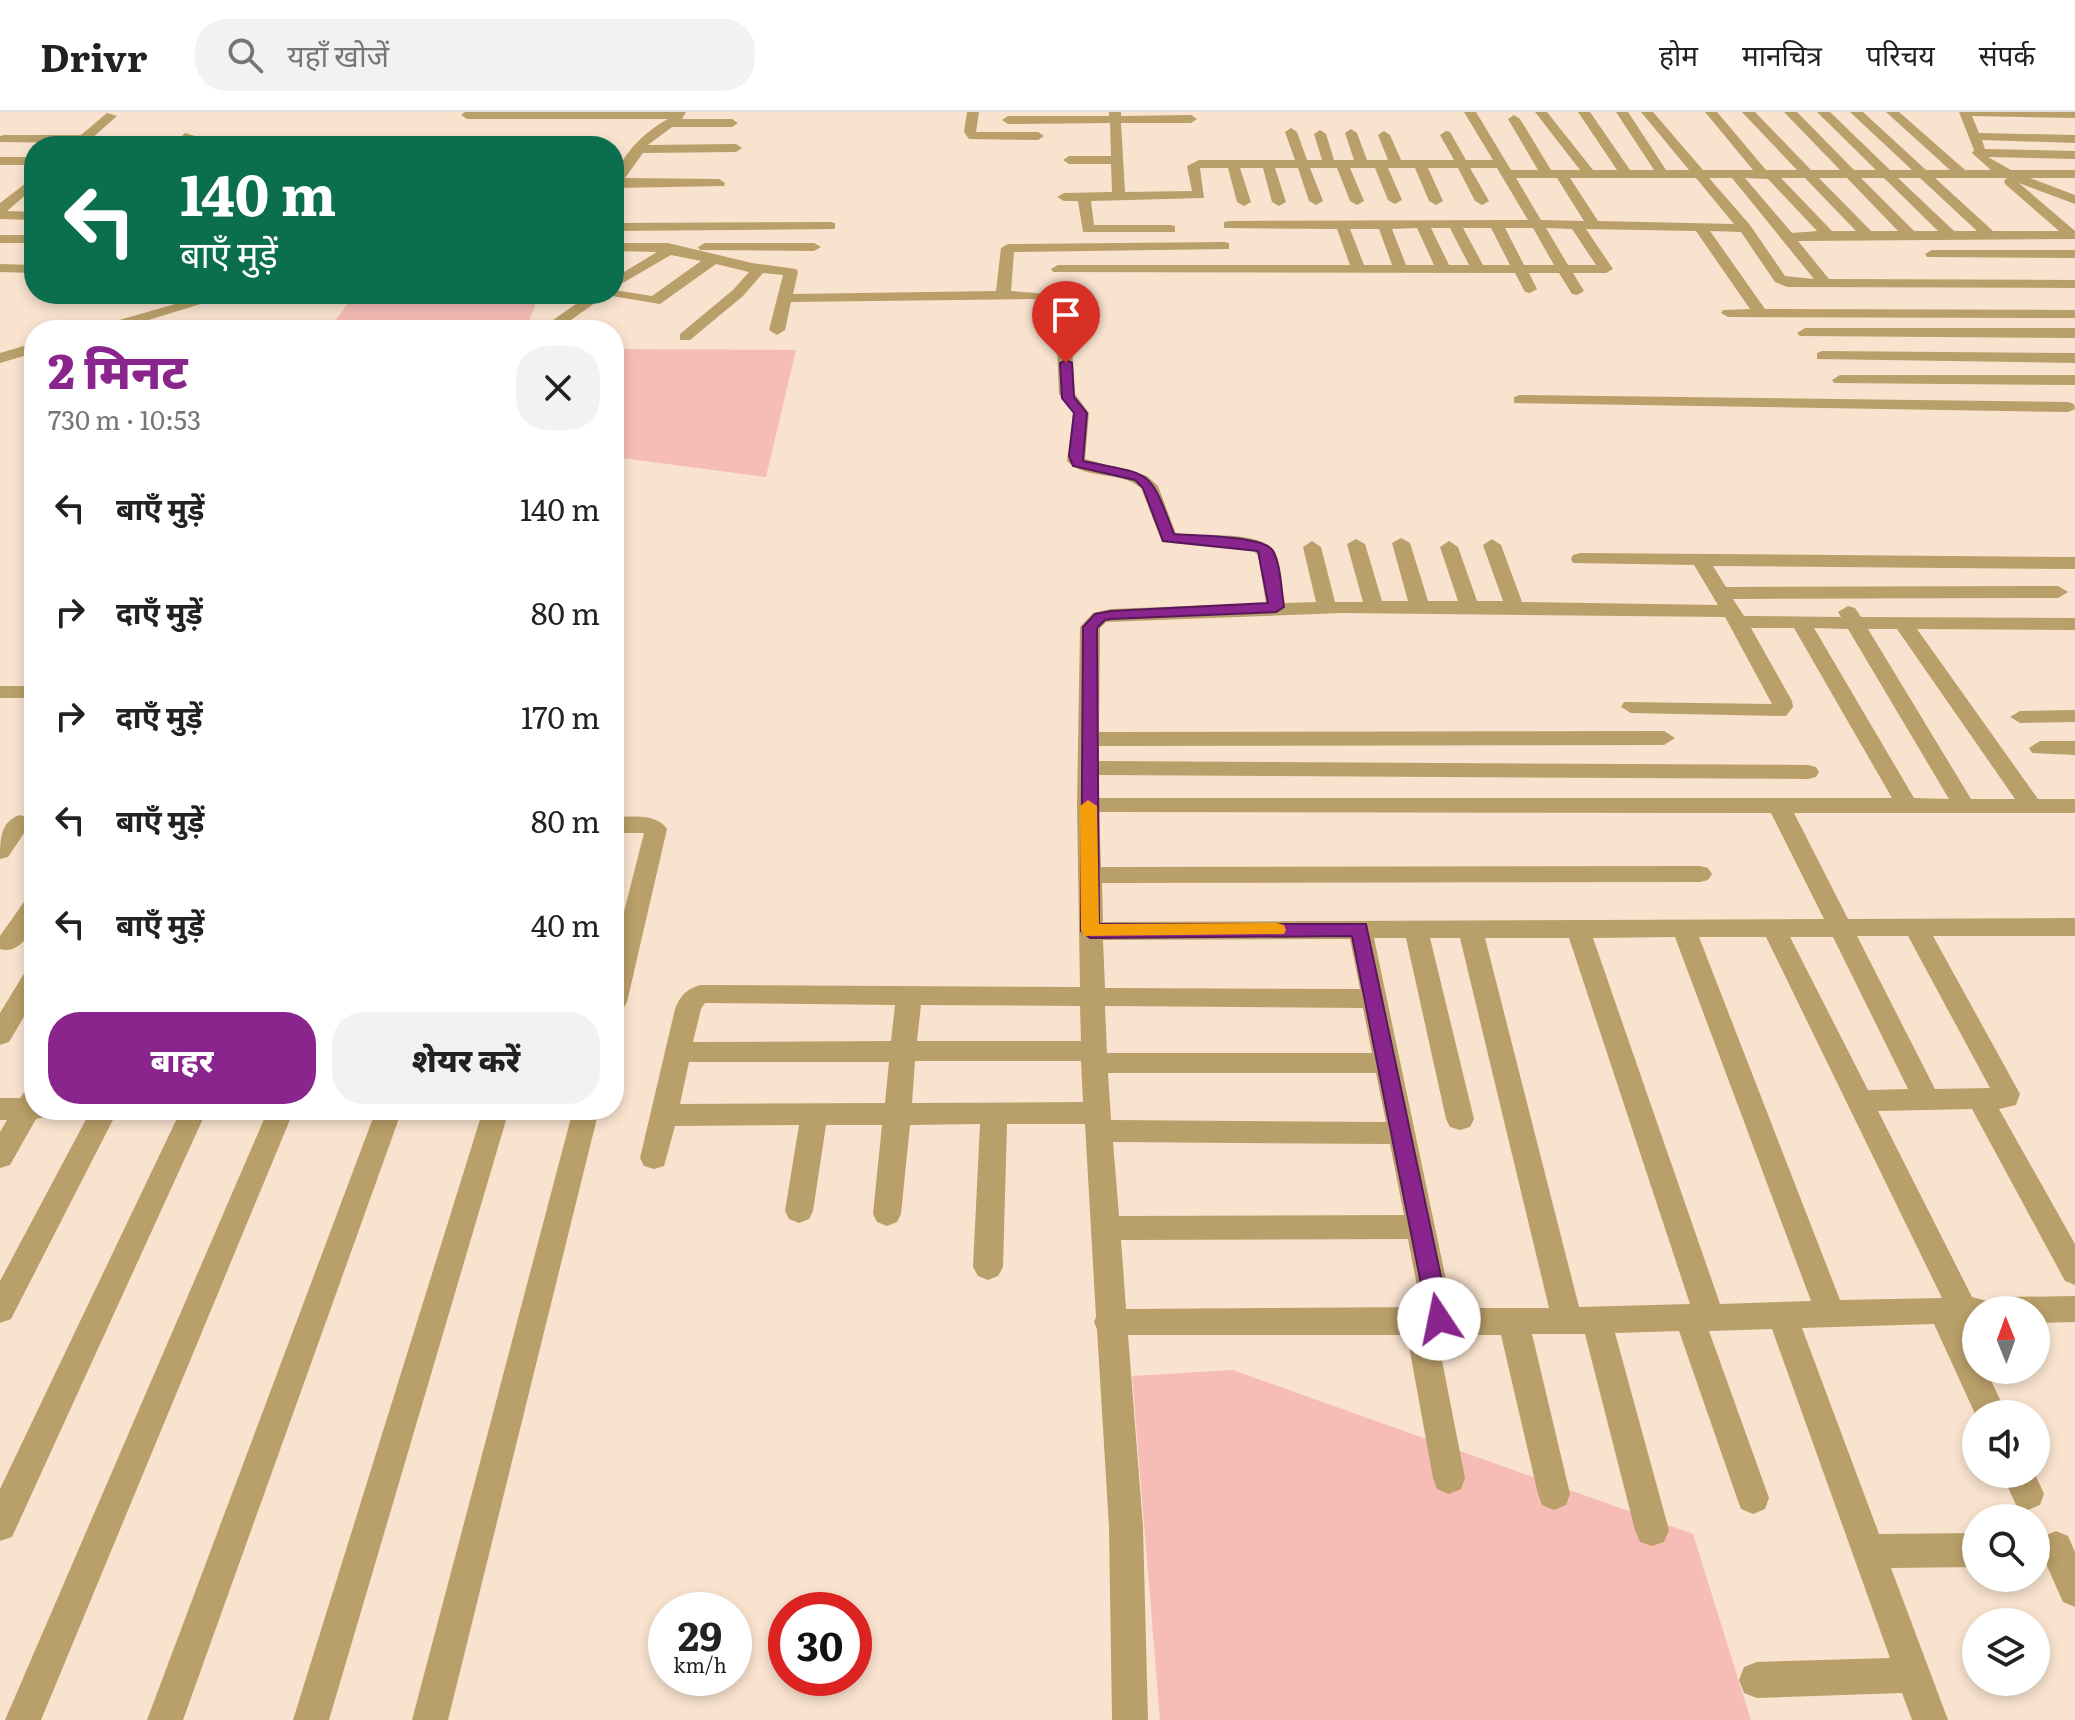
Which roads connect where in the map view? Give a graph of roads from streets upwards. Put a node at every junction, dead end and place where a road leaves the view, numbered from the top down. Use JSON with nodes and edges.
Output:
{"nodes":[{"id":1,"x":973,"y":112,"type":"edge"},
{"id":2,"x":1470,"y":112,"type":"edge"},
{"id":3,"x":1541,"y":112,"type":"edge"},
{"id":4,"x":1584,"y":112,"type":"edge"},
{"id":5,"x":1622,"y":112,"type":"edge"},
{"id":6,"x":1647,"y":112,"type":"edge"},
{"id":7,"x":1711,"y":112,"type":"edge"},
{"id":8,"x":1748,"y":112,"type":"edge"},
{"id":9,"x":1790,"y":112,"type":"edge"},
{"id":10,"x":1823,"y":112,"type":"edge"},
{"id":11,"x":1856,"y":112,"type":"edge"},
{"id":12,"x":1892,"y":112,"type":"edge"},
{"id":13,"x":1966,"y":112,"type":"edge"},
{"id":14,"x":1988,"y":113,"type":"edge"},
{"id":15,"x":684,"y":114,"type":"edge"},
{"id":16,"x":2074,"y":114,"type":"edge"},
{"id":17,"x":467,"y":115,"type":"dead end"},
{"id":18,"x":111,"y":116,"type":"dead end"},
{"id":19,"x":1008,"y":116,"type":"edge"},
{"id":20,"x":1045,"y":116,"type":"edge"},
{"id":21,"x":1115,"y":116,"type":"edge"},
{"id":22,"x":1191,"y":119,"type":"dead end"},
{"id":23,"x":1514,"y":119,"type":"dead end"},
{"id":24,"x":667,"y":123,"type":"junction"},
{"id":25,"x":732,"y":123,"type":"dead end"},
{"id":26,"x":1291,"y":132,"type":"dead end"},
{"id":27,"x":1351,"y":133,"type":"dead end"},
{"id":28,"x":1320,"y":134,"type":"dead end"},
{"id":29,"x":1384,"y":135,"type":"dead end"},
{"id":30,"x":1446,"y":135,"type":"dead end"},
{"id":31,"x":87,"y":136,"type":"edge"},
{"id":32,"x":1008,"y":136,"type":"junction"},
{"id":33,"x":1977,"y":136,"type":"junction"},
{"id":34,"x":4,"y":139,"type":"dead end"},
{"id":35,"x":2075,"y":139,"type":"edge"},
{"id":36,"x":24,"y":140,"type":"edge"},
{"id":37,"x":736,"y":148,"type":"dead end"},
{"id":38,"x":637,"y":149,"type":"junction"},
{"id":39,"x":1982,"y":154,"type":"junction"},
{"id":40,"x":2075,"y":155,"type":"edge"},
{"id":41,"x":1069,"y":160,"type":"dead end"},
{"id":42,"x":1117,"y":160,"type":"junction"},
{"id":43,"x":0,"y":161,"type":"edge"},
{"id":44,"x":24,"y":161,"type":"edge"},
{"id":45,"x":1233,"y":164,"type":"junction"},
{"id":46,"x":1268,"y":164,"type":"junction"},
{"id":47,"x":1303,"y":164,"type":"junction"},
{"id":48,"x":1336,"y":164,"type":"junction"},
{"id":49,"x":1362,"y":164,"type":"junction"},
{"id":50,"x":1380,"y":164,"type":"junction"},
{"id":51,"x":1396,"y":164,"type":"junction"},
{"id":52,"x":1420,"y":164,"type":"junction"},
{"id":53,"x":1462,"y":164,"type":"junction"},
{"id":54,"x":624,"y":168,"type":"edge"},
{"id":55,"x":1505,"y":169,"type":"junction"},
{"id":56,"x":1554,"y":174,"type":"junction"},
{"id":57,"x":1589,"y":174,"type":"junction"},
{"id":58,"x":1626,"y":174,"type":"junction"},
{"id":59,"x":1925,"y":174,"type":"junction"},
{"id":60,"x":2014,"y":174,"type":"junction"},
{"id":61,"x":2075,"y":174,"type":"edge"},
{"id":62,"x":1663,"y":175,"type":"junction"},
{"id":63,"x":1809,"y":175,"type":"junction"},
{"id":64,"x":1852,"y":175,"type":"junction"},
{"id":65,"x":1886,"y":175,"type":"junction"},
{"id":66,"x":1963,"y":175,"type":"junction"},
{"id":67,"x":1700,"y":176,"type":"junction"},
{"id":68,"x":1737,"y":176,"type":"junction"},
{"id":69,"x":1768,"y":176,"type":"junction"},
{"id":70,"x":24,"y":183,"type":"edge"},
{"id":71,"x":624,"y":183,"type":"edge"},
{"id":72,"x":719,"y":183,"type":"dead end"},
{"id":73,"x":2067,"y":193,"type":"edge"},
{"id":74,"x":1119,"y":196,"type":"junction"},
{"id":75,"x":1064,"y":197,"type":"dead end"},
{"id":76,"x":1084,"y":197,"type":"junction"},
{"id":77,"x":6,"y":199,"type":"edge"},
{"id":78,"x":1395,"y":200,"type":"dead end"},
{"id":79,"x":1316,"y":201,"type":"dead end"},
{"id":80,"x":1357,"y":201,"type":"dead end"},
{"id":81,"x":1436,"y":201,"type":"dead end"},
{"id":82,"x":1482,"y":201,"type":"dead end"},
{"id":83,"x":1244,"y":202,"type":"dead end"},
{"id":84,"x":1279,"y":202,"type":"dead end"},
{"id":85,"x":0,"y":213,"type":"edge"},
{"id":86,"x":24,"y":215,"type":"edge"},
{"id":87,"x":725,"y":221,"type":"junction"},
{"id":88,"x":767,"y":221,"type":"junction"},
{"id":89,"x":808,"y":221,"type":"junction"},
{"id":90,"x":1342,"y":224,"type":"junction"},
{"id":91,"x":1384,"y":224,"type":"junction"},
{"id":92,"x":1422,"y":224,"type":"junction"},
{"id":93,"x":1454,"y":224,"type":"junction"},
{"id":94,"x":1496,"y":224,"type":"junction"},
{"id":95,"x":1537,"y":224,"type":"junction"},
{"id":96,"x":1576,"y":224,"type":"junction"},
{"id":97,"x":1593,"y":224,"type":"junction"},
{"id":98,"x":1229,"y":225,"type":"dead end"},
{"id":99,"x":624,"y":226,"type":"edge"},
{"id":100,"x":830,"y":226,"type":"dead end"},
{"id":101,"x":1700,"y":227,"type":"junction"},
{"id":102,"x":1745,"y":228,"type":"junction"},
{"id":103,"x":1170,"y":229,"type":"dead end"},
{"id":104,"x":1828,"y":235,"type":"junction"},
{"id":105,"x":1989,"y":235,"type":"junction"},
{"id":106,"x":2073,"y":235,"type":"edge"},
{"id":107,"x":1868,"y":236,"type":"junction"},
{"id":108,"x":1911,"y":236,"type":"junction"},
{"id":109,"x":1951,"y":236,"type":"junction"},
{"id":110,"x":1788,"y":237,"type":"junction"},
{"id":111,"x":0,"y":239,"type":"edge"},
{"id":112,"x":24,"y":239,"type":"edge"},
{"id":113,"x":1224,"y":246,"type":"dead end"},
{"id":114,"x":624,"y":247,"type":"edge"},
{"id":115,"x":759,"y":247,"type":"junction"},
{"id":116,"x":1059,"y":247,"type":"junction"},
{"id":117,"x":1169,"y":247,"type":"junction"},
{"id":118,"x":662,"y":248,"type":"junction"},
{"id":119,"x":715,"y":253,"type":"junction"},
{"id":120,"x":1932,"y":254,"type":"dead end"},
{"id":121,"x":2075,"y":254,"type":"edge"},
{"id":122,"x":752,"y":267,"type":"junction"},
{"id":123,"x":0,"y":268,"type":"edge"},
{"id":124,"x":24,"y":269,"type":"edge"},
{"id":125,"x":1058,"y":269,"type":"junction"},
{"id":126,"x":1478,"y":269,"type":"junction"},
{"id":127,"x":1519,"y":269,"type":"junction"},
{"id":128,"x":1564,"y":269,"type":"junction"},
{"id":129,"x":1175,"y":270,"type":"junction"},
{"id":130,"x":1359,"y":270,"type":"junction"},
{"id":131,"x":1401,"y":270,"type":"junction"},
{"id":132,"x":1444,"y":270,"type":"junction"},
{"id":133,"x":624,"y":276,"type":"edge"},
{"id":134,"x":1825,"y":283,"type":"junction"},
{"id":135,"x":2075,"y":284,"type":"edge"},
{"id":136,"x":1530,"y":289,"type":"dead end"},
{"id":137,"x":1577,"y":291,"type":"dead end"},
{"id":138,"x":1003,"y":295,"type":"junction"},
{"id":139,"x":624,"y":296,"type":"edge"},
{"id":140,"x":1057,"y":297,"type":"junction"},
{"id":141,"x":786,"y":298,"type":"junction"},
{"id":142,"x":191,"y":304,"type":"edge"},
{"id":143,"x":585,"y":304,"type":"edge"},
{"id":144,"x":1728,"y":313,"type":"dead end"},
{"id":145,"x":1761,"y":313,"type":"junction"},
{"id":146,"x":1790,"y":313,"type":"junction"},
{"id":147,"x":1922,"y":314,"type":"junction"},
{"id":148,"x":2075,"y":314,"type":"edge"},
{"id":149,"x":135,"y":320,"type":"edge"},
{"id":150,"x":562,"y":320,"type":"edge"},
{"id":151,"x":777,"y":330,"type":"dead end"},
{"id":152,"x":1805,"y":333,"type":"junction"},
{"id":153,"x":2075,"y":333,"type":"edge"},
{"id":154,"x":1939,"y":334,"type":"junction"},
{"id":155,"x":685,"y":337,"type":"dead end"},
{"id":156,"x":24,"y":351,"type":"edge"},
{"id":157,"x":1822,"y":356,"type":"junction"},
{"id":158,"x":1960,"y":357,"type":"junction"},
{"id":159,"x":0,"y":358,"type":"edge"},
{"id":160,"x":2075,"y":358,"type":"edge"},
{"id":161,"x":1840,"y":380,"type":"junction"},
{"id":162,"x":1980,"y":380,"type":"junction"},
{"id":163,"x":2075,"y":380,"type":"edge"},
{"id":164,"x":1520,"y":400,"type":"dead end"},
{"id":165,"x":1859,"y":405,"type":"junction"},
{"id":166,"x":2003,"y":406,"type":"junction"},
{"id":167,"x":2073,"y":409,"type":"edge"},
{"id":168,"x":1401,"y":543,"type":"dead end"},
{"id":169,"x":1356,"y":544,"type":"dead end"},
{"id":170,"x":1492,"y":545,"type":"dead end"},
{"id":171,"x":1312,"y":547,"type":"dead end"},
{"id":172,"x":1449,"y":547,"type":"dead end"},
{"id":173,"x":1580,"y":559,"type":"dead end"},
{"id":174,"x":1700,"y":560,"type":"junction"},
{"id":175,"x":1814,"y":561,"type":"junction"},
{"id":176,"x":2031,"y":562,"type":"junction"},
{"id":177,"x":2075,"y":563,"type":"edge"},
{"id":178,"x":2058,"y":592,"type":"junction"},
{"id":179,"x":1835,"y":593,"type":"junction"},
{"id":180,"x":1419,"y":605,"type":"junction"},
{"id":181,"x":1469,"y":605,"type":"junction"},
{"id":182,"x":1514,"y":605,"type":"junction"},
{"id":183,"x":1326,"y":606,"type":"junction"},
{"id":184,"x":1374,"y":606,"type":"junction"},
{"id":185,"x":1276,"y":607,"type":"junction"},
{"id":186,"x":1728,"y":609,"type":"junction"},
{"id":187,"x":2075,"y":612,"type":"edge"},
{"id":188,"x":1801,"y":623,"type":"junction"},
{"id":189,"x":1856,"y":623,"type":"junction"},
{"id":190,"x":1903,"y":623,"type":"junction"},
{"id":191,"x":2075,"y":624,"type":"edge"},
{"id":192,"x":0,"y":692,"type":"edge"},
{"id":193,"x":24,"y":692,"type":"edge"},
{"id":194,"x":1631,"y":707,"type":"dead end"},
{"id":195,"x":2075,"y":716,"type":"edge"},
{"id":196,"x":2020,"y":717,"type":"dead end"},
{"id":197,"x":1664,"y":738,"type":"dead end"},
{"id":198,"x":1089,"y":739,"type":"junction"},
{"id":199,"x":2040,"y":748,"type":"dead end"},
{"id":200,"x":2075,"y":748,"type":"edge"},
{"id":201,"x":1088,"y":768,"type":"junction"},
{"id":202,"x":1808,"y":772,"type":"dead end"},
{"id":203,"x":1778,"y":804,"type":"junction"},
{"id":204,"x":1088,"y":805,"type":"junction"},
{"id":205,"x":1907,"y":805,"type":"junction"},
{"id":206,"x":1964,"y":805,"type":"junction"},
{"id":207,"x":2032,"y":806,"type":"junction"},
{"id":208,"x":2075,"y":806,"type":"edge"},
{"id":209,"x":18,"y":823,"type":"edge"},
{"id":210,"x":624,"y":825,"type":"edge"},
{"id":211,"x":0,"y":851,"type":"edge"},
{"id":212,"x":1700,"y":874,"type":"dead end"},
{"id":213,"x":1089,"y":875,"type":"junction"},
{"id":214,"x":24,"y":920,"type":"edge"},
{"id":215,"x":1915,"y":926,"type":"junction"},
{"id":216,"x":1683,"y":927,"type":"junction"},
{"id":217,"x":1773,"y":927,"type":"junction"},
{"id":218,"x":1838,"y":927,"type":"junction"},
{"id":219,"x":2075,"y":927,"type":"edge"},
{"id":220,"x":1470,"y":928,"type":"junction"},
{"id":221,"x":1578,"y":928,"type":"junction"},
{"id":222,"x":1360,"y":929,"type":"junction"},
{"id":223,"x":1416,"y":929,"type":"junction"},
{"id":224,"x":1090,"y":931,"type":"junction"},
{"id":225,"x":8,"y":943,"type":"dead end"},
{"id":226,"x":624,"y":961,"type":"edge"},
{"id":227,"x":909,"y":994,"type":"junction"},
{"id":228,"x":24,"y":995,"type":"edge"},
{"id":229,"x":1093,"y":996,"type":"junction"},
{"id":230,"x":1373,"y":999,"type":"junction"},
{"id":231,"x":0,"y":1035,"type":"edge"},
{"id":232,"x":903,"y":1051,"type":"junction"},
{"id":233,"x":676,"y":1052,"type":"junction"},
{"id":234,"x":1094,"y":1057,"type":"junction"},
{"id":235,"x":1385,"y":1063,"type":"junction"},
{"id":236,"x":1927,"y":1100,"type":"junction"},
{"id":237,"x":1858,"y":1101,"type":"junction"},
{"id":238,"x":1981,"y":1101,"type":"junction"},
{"id":239,"x":24,"y":1106,"type":"edge"},
{"id":240,"x":0,"y":1109,"type":"edge"},
{"id":241,"x":994,"y":1113,"type":"junction"},
{"id":242,"x":814,"y":1114,"type":"junction"},
{"id":243,"x":898,"y":1114,"type":"junction"},
{"id":244,"x":663,"y":1115,"type":"junction"},
{"id":245,"x":24,"y":1118,"type":"edge"},
{"id":246,"x":1460,"y":1119,"type":"dead end"},
{"id":247,"x":100,"y":1120,"type":"edge"},
{"id":248,"x":189,"y":1120,"type":"edge"},
{"id":249,"x":277,"y":1120,"type":"edge"},
{"id":250,"x":385,"y":1120,"type":"edge"},
{"id":251,"x":493,"y":1120,"type":"edge"},
{"id":252,"x":583,"y":1120,"type":"edge"},
{"id":253,"x":1097,"y":1122,"type":"junction"},
{"id":254,"x":1401,"y":1133,"type":"junction"},
{"id":255,"x":0,"y":1157,"type":"edge"},
{"id":256,"x":654,"y":1158,"type":"dead end"},
{"id":257,"x":799,"y":1211,"type":"dead end"},
{"id":258,"x":887,"y":1214,"type":"dead end"},
{"id":259,"x":1420,"y":1227,"type":"junction"},
{"id":260,"x":1103,"y":1228,"type":"junction"},
{"id":261,"x":988,"y":1267,"type":"dead end"},
{"id":262,"x":2075,"y":1272,"type":"edge"},
{"id":263,"x":2050,"y":1309,"type":"edge"},
{"id":264,"x":2075,"y":1309,"type":"edge"},
{"id":265,"x":0,"y":1310,"type":"edge"},
{"id":266,"x":1961,"y":1311,"type":"edge"},
{"id":267,"x":1830,"y":1313,"type":"junction"},
{"id":268,"x":1782,"y":1314,"type":"junction"},
{"id":269,"x":1699,"y":1317,"type":"junction"},
{"id":270,"x":1429,"y":1319,"type":"junction"},
{"id":271,"x":1513,"y":1320,"type":"junction"},
{"id":272,"x":1581,"y":1320,"type":"junction"},
{"id":273,"x":1109,"y":1322,"type":"junction"},
{"id":274,"x":1987,"y":1400,"type":"edge"},
{"id":275,"x":1449,"y":1478,"type":"dead end"},
{"id":276,"x":1554,"y":1494,"type":"dead end"},
{"id":277,"x":1753,"y":1498,"type":"dead end"},
{"id":278,"x":0,"y":1525,"type":"edge"},
{"id":279,"x":1652,"y":1530,"type":"dead end"},
{"id":280,"x":2056,"y":1548,"type":"edge"},
{"id":281,"x":1962,"y":1550,"type":"edge"},
{"id":282,"x":1868,"y":1551,"type":"junction"},
{"id":283,"x":2075,"y":1590,"type":"edge"},
{"id":284,"x":1913,"y":1675,"type":"junction"},
{"id":285,"x":1757,"y":1680,"type":"dead end"},
{"id":286,"x":23,"y":1720,"type":"edge"},
{"id":287,"x":165,"y":1720,"type":"edge"},
{"id":288,"x":311,"y":1720,"type":"edge"},
{"id":289,"x":430,"y":1720,"type":"edge"},
{"id":290,"x":1130,"y":1720,"type":"edge"},
{"id":291,"x":1930,"y":1720,"type":"edge"}],
"edges":[{"from":1,"to":32,"type":"street"},
{"from":2,"to":55,"type":"street"},
{"from":3,"to":57,"type":"street"},
{"from":4,"to":58,"type":"street"},
{"from":5,"to":62,"type":"street"},
{"from":6,"to":67,"type":"street"},
{"from":7,"to":69,"type":"street"},
{"from":8,"to":63,"type":"street"},
{"from":9,"to":64,"type":"street"},
{"from":10,"to":65,"type":"street"},
{"from":11,"to":59,"type":"street"},
{"from":12,"to":66,"type":"street"},
{"from":13,"to":14,"type":"street"},
{"from":13,"to":33,"type":"street"},
{"from":14,"to":16,"type":"street"},
{"from":15,"to":17,"type":"street"},
{"from":15,"to":24,"type":"street"},
{"from":18,"to":31,"type":"street"},
{"from":19,"to":20,"type":"street"},
{"from":19,"to":32,"type":"street"},
{"from":20,"to":21,"type":"street"},
{"from":20,"to":32,"type":"street"},
{"from":21,"to":22,"type":"street"},
{"from":21,"to":42,"type":"street"},
{"from":23,"to":56,"type":"street"},
{"from":24,"to":25,"type":"street"},
{"from":24,"to":38,"type":"street"},
{"from":26,"to":47,"type":"street"},
{"from":27,"to":49,"type":"street"},
{"from":28,"to":48,"type":"street"},
{"from":29,"to":51,"type":"street"},
{"from":30,"to":53,"type":"street"},
{"from":33,"to":35,"type":"street"},
{"from":33,"to":39,"type":"street"},
{"from":34,"to":36,"type":"street"},
{"from":37,"to":38,"type":"street"},
{"from":38,"to":54,"type":"street"},
{"from":39,"to":40,"type":"street"},
{"from":39,"to":60,"type":"street"},
{"from":41,"to":42,"type":"street"},
{"from":42,"to":74,"type":"street"},
{"from":43,"to":44,"type":"street"},
{"from":45,"to":46,"type":"street"},
{"from":45,"to":74,"type":"street"},
{"from":45,"to":83,"type":"street"},
{"from":46,"to":47,"type":"street"},
{"from":46,"to":84,"type":"street"},
{"from":47,"to":48,"type":"street"},
{"from":47,"to":79,"type":"street"},
{"from":48,"to":49,"type":"street"},
{"from":48,"to":80,"type":"street"},
{"from":49,"to":50,"type":"street"},
{"from":50,"to":51,"type":"street"},
{"from":50,"to":78,"type":"street"},
{"from":51,"to":52,"type":"street"},
{"from":52,"to":53,"type":"street"},
{"from":52,"to":81,"type":"street"},
{"from":53,"to":55,"type":"street"},
{"from":53,"to":82,"type":"street"},
{"from":55,"to":56,"type":"street"},
{"from":55,"to":95,"type":"street"},
{"from":56,"to":57,"type":"street"},
{"from":56,"to":97,"type":"street"},
{"from":57,"to":58,"type":"street"},
{"from":58,"to":62,"type":"street"},
{"from":59,"to":65,"type":"street"},
{"from":59,"to":66,"type":"street"},
{"from":59,"to":105,"type":"street"},
{"from":60,"to":61,"type":"street"},
{"from":60,"to":66,"type":"street"},
{"from":60,"to":73,"type":"street"},
{"from":60,"to":106,"type":"street"},
{"from":62,"to":67,"type":"street"},
{"from":63,"to":64,"type":"street"},
{"from":63,"to":69,"type":"street"},
{"from":63,"to":107,"type":"street"},
{"from":64,"to":65,"type":"street"},
{"from":64,"to":108,"type":"street"},
{"from":65,"to":109,"type":"street"},
{"from":67,"to":68,"type":"street"},
{"from":67,"to":102,"type":"street"},
{"from":68,"to":69,"type":"street"},
{"from":68,"to":110,"type":"street"},
{"from":69,"to":104,"type":"street"},
{"from":70,"to":77,"type":"street"},
{"from":71,"to":72,"type":"street"},
{"from":74,"to":76,"type":"street"},
{"from":75,"to":76,"type":"street"},
{"from":76,"to":103,"type":"street"},
{"from":77,"to":85,"type":"street"},
{"from":85,"to":86,"type":"street"},
{"from":87,"to":88,"type":"street"},
{"from":87,"to":99,"type":"street"},
{"from":87,"to":119,"type":"street"},
{"from":88,"to":89,"type":"street"},
{"from":88,"to":115,"type":"street"},
{"from":89,"to":100,"type":"street"},
{"from":89,"to":115,"type":"street"},
{"from":90,"to":91,"type":"street"},
{"from":90,"to":98,"type":"street"},
{"from":90,"to":130,"type":"street"},
{"from":91,"to":92,"type":"street"},
{"from":91,"to":131,"type":"street"},
{"from":92,"to":93,"type":"street"},
{"from":92,"to":132,"type":"street"},
{"from":93,"to":94,"type":"street"},
{"from":93,"to":126,"type":"street"},
{"from":94,"to":95,"type":"street"},
{"from":94,"to":127,"type":"street"},
{"from":95,"to":96,"type":"street"},
{"from":95,"to":128,"type":"street"},
{"from":96,"to":97,"type":"street"},
{"from":96,"to":128,"type":"street"},
{"from":97,"to":101,"type":"street"},
{"from":101,"to":102,"type":"street"},
{"from":101,"to":145,"type":"street"},
{"from":102,"to":134,"type":"street"},
{"from":104,"to":107,"type":"street"},
{"from":104,"to":110,"type":"street"},
{"from":105,"to":106,"type":"street"},
{"from":105,"to":109,"type":"street"},
{"from":107,"to":108,"type":"street"},
{"from":108,"to":109,"type":"street"},
{"from":110,"to":134,"type":"street"},
{"from":111,"to":112,"type":"street"},
{"from":113,"to":117,"type":"street"},
{"from":114,"to":118,"type":"street"},
{"from":115,"to":119,"type":"street"},
{"from":116,"to":117,"type":"street"},
{"from":116,"to":125,"type":"street"},
{"from":116,"to":138,"type":"street"},
{"from":117,"to":129,"type":"street"},
{"from":118,"to":119,"type":"street"},
{"from":118,"to":133,"type":"street"},
{"from":119,"to":122,"type":"street"},
{"from":119,"to":139,"type":"street"},
{"from":120,"to":121,"type":"street"},
{"from":122,"to":141,"type":"street"},
{"from":122,"to":155,"type":"street"},
{"from":123,"to":124,"type":"street"},
{"from":125,"to":129,"type":"street"},
{"from":125,"to":140,"type":"street"},
{"from":126,"to":127,"type":"street"},
{"from":126,"to":132,"type":"street"},
{"from":127,"to":128,"type":"street"},
{"from":127,"to":136,"type":"street"},
{"from":128,"to":137,"type":"street"},
{"from":129,"to":130,"type":"street"},
{"from":130,"to":131,"type":"street"},
{"from":131,"to":132,"type":"street"},
{"from":134,"to":135,"type":"street"},
{"from":138,"to":140,"type":"street"},
{"from":138,"to":141,"type":"street"},
{"from":140,"to":185,"type":"street"},
{"from":141,"to":151,"type":"street"},
{"from":142,"to":149,"type":"street"},
{"from":143,"to":150,"type":"street"},
{"from":144,"to":145,"type":"street"},
{"from":145,"to":146,"type":"street"},
{"from":146,"to":147,"type":"street"},
{"from":146,"to":152,"type":"street"},
{"from":147,"to":148,"type":"street"},
{"from":147,"to":154,"type":"street"},
{"from":152,"to":154,"type":"street"},
{"from":152,"to":157,"type":"street"},
{"from":153,"to":154,"type":"street"},
{"from":154,"to":158,"type":"street"},
{"from":156,"to":159,"type":"street"},
{"from":157,"to":158,"type":"street"},
{"from":157,"to":161,"type":"street"},
{"from":158,"to":160,"type":"street"},
{"from":158,"to":162,"type":"street"},
{"from":161,"to":162,"type":"street"},
{"from":161,"to":165,"type":"street"},
{"from":162,"to":163,"type":"street"},
{"from":162,"to":166,"type":"street"},
{"from":164,"to":165,"type":"street"},
{"from":165,"to":166,"type":"street"},
{"from":166,"to":167,"type":"street"},
{"from":168,"to":180,"type":"street"},
{"from":169,"to":184,"type":"street"},
{"from":170,"to":182,"type":"street"},
{"from":171,"to":183,"type":"street"},
{"from":172,"to":181,"type":"street"},
{"from":173,"to":174,"type":"street"},
{"from":174,"to":175,"type":"street"},
{"from":174,"to":186,"type":"street"},
{"from":175,"to":176,"type":"street"},
{"from":175,"to":179,"type":"street"},
{"from":176,"to":177,"type":"street"},
{"from":176,"to":178,"type":"street"},
{"from":178,"to":179,"type":"street"},
{"from":178,"to":187,"type":"street"},
{"from":179,"to":186,"type":"street"},
{"from":179,"to":189,"type":"street"},
{"from":180,"to":181,"type":"street"},
{"from":180,"to":184,"type":"street"},
{"from":181,"to":182,"type":"street"},
{"from":182,"to":186,"type":"street"},
{"from":183,"to":184,"type":"street"},
{"from":183,"to":185,"type":"street"},
{"from":185,"to":198,"type":"street"},
{"from":186,"to":188,"type":"street"},
{"from":186,"to":194,"type":"street"},
{"from":188,"to":189,"type":"street"},
{"from":188,"to":205,"type":"street"},
{"from":189,"to":190,"type":"street"},
{"from":189,"to":206,"type":"street"},
{"from":190,"to":191,"type":"street"},
{"from":190,"to":207,"type":"street"},
{"from":192,"to":193,"type":"street"},
{"from":195,"to":196,"type":"street"},
{"from":197,"to":198,"type":"street"},
{"from":198,"to":201,"type":"street"},
{"from":199,"to":200,"type":"street"},
{"from":201,"to":202,"type":"street"},
{"from":201,"to":204,"type":"street"},
{"from":203,"to":204,"type":"street"},
{"from":203,"to":205,"type":"street"},
{"from":203,"to":218,"type":"street"},
{"from":204,"to":213,"type":"street"},
{"from":205,"to":206,"type":"street"},
{"from":206,"to":207,"type":"street"},
{"from":207,"to":208,"type":"street"},
{"from":209,"to":211,"type":"street"},
{"from":210,"to":226,"type":"street"},
{"from":212,"to":213,"type":"street"},
{"from":213,"to":224,"type":"street"},
{"from":214,"to":225,"type":"street"},
{"from":215,"to":218,"type":"street"},
{"from":215,"to":219,"type":"street"},
{"from":215,"to":238,"type":"street"},
{"from":216,"to":217,"type":"street"},
{"from":216,"to":221,"type":"street"},
{"from":216,"to":267,"type":"street"},
{"from":217,"to":218,"type":"street"},
{"from":217,"to":237,"type":"street"},
{"from":218,"to":236,"type":"street"},
{"from":220,"to":221,"type":"street"},
{"from":220,"to":223,"type":"street"},
{"from":220,"to":272,"type":"street"},
{"from":221,"to":269,"type":"street"},
{"from":222,"to":223,"type":"street"},
{"from":222,"to":224,"type":"street"},
{"from":222,"to":230,"type":"street"},
{"from":223,"to":246,"type":"street"},
{"from":224,"to":229,"type":"street"},
{"from":227,"to":229,"type":"street"},
{"from":227,"to":232,"type":"street"},
{"from":227,"to":233,"type":"street"},
{"from":228,"to":231,"type":"street"},
{"from":229,"to":230,"type":"street"},
{"from":229,"to":234,"type":"street"},
{"from":230,"to":235,"type":"street"},
{"from":232,"to":233,"type":"street"},
{"from":232,"to":234,"type":"street"},
{"from":232,"to":243,"type":"street"},
{"from":233,"to":244,"type":"street"},
{"from":234,"to":235,"type":"street"},
{"from":234,"to":253,"type":"street"},
{"from":235,"to":254,"type":"street"},
{"from":236,"to":237,"type":"street"},
{"from":236,"to":238,"type":"street"},
{"from":237,"to":266,"type":"street"},
{"from":238,"to":262,"type":"street"},
{"from":239,"to":240,"type":"street"},
{"from":241,"to":243,"type":"street"},
{"from":241,"to":253,"type":"street"},
{"from":241,"to":261,"type":"street"},
{"from":242,"to":243,"type":"street"},
{"from":242,"to":244,"type":"street"},
{"from":242,"to":257,"type":"street"},
{"from":243,"to":258,"type":"street"},
{"from":244,"to":256,"type":"street"},
{"from":245,"to":255,"type":"street"},
{"from":247,"to":265,"type":"street"},
{"from":248,"to":278,"type":"street"},
{"from":249,"to":286,"type":"street"},
{"from":250,"to":287,"type":"street"},
{"from":251,"to":288,"type":"street"},
{"from":252,"to":289,"type":"street"},
{"from":253,"to":254,"type":"street"},
{"from":253,"to":260,"type":"street"},
{"from":254,"to":259,"type":"street"},
{"from":259,"to":260,"type":"street"},
{"from":259,"to":270,"type":"street"},
{"from":260,"to":273,"type":"street"},
{"from":263,"to":264,"type":"street"},
{"from":266,"to":267,"type":"street"},
{"from":266,"to":274,"type":"street"},
{"from":267,"to":268,"type":"street"},
{"from":268,"to":269,"type":"street"},
{"from":268,"to":282,"type":"street"},
{"from":269,"to":272,"type":"street"},
{"from":269,"to":277,"type":"street"},
{"from":270,"to":271,"type":"street"},
{"from":270,"to":273,"type":"street"},
{"from":270,"to":275,"type":"street"},
{"from":271,"to":272,"type":"street"},
{"from":271,"to":276,"type":"street"},
{"from":272,"to":279,"type":"street"},
{"from":273,"to":290,"type":"street"},
{"from":280,"to":283,"type":"street"},
{"from":281,"to":282,"type":"street"},
{"from":282,"to":284,"type":"street"},
{"from":284,"to":285,"type":"street"},
{"from":284,"to":291,"type":"street"}]}
